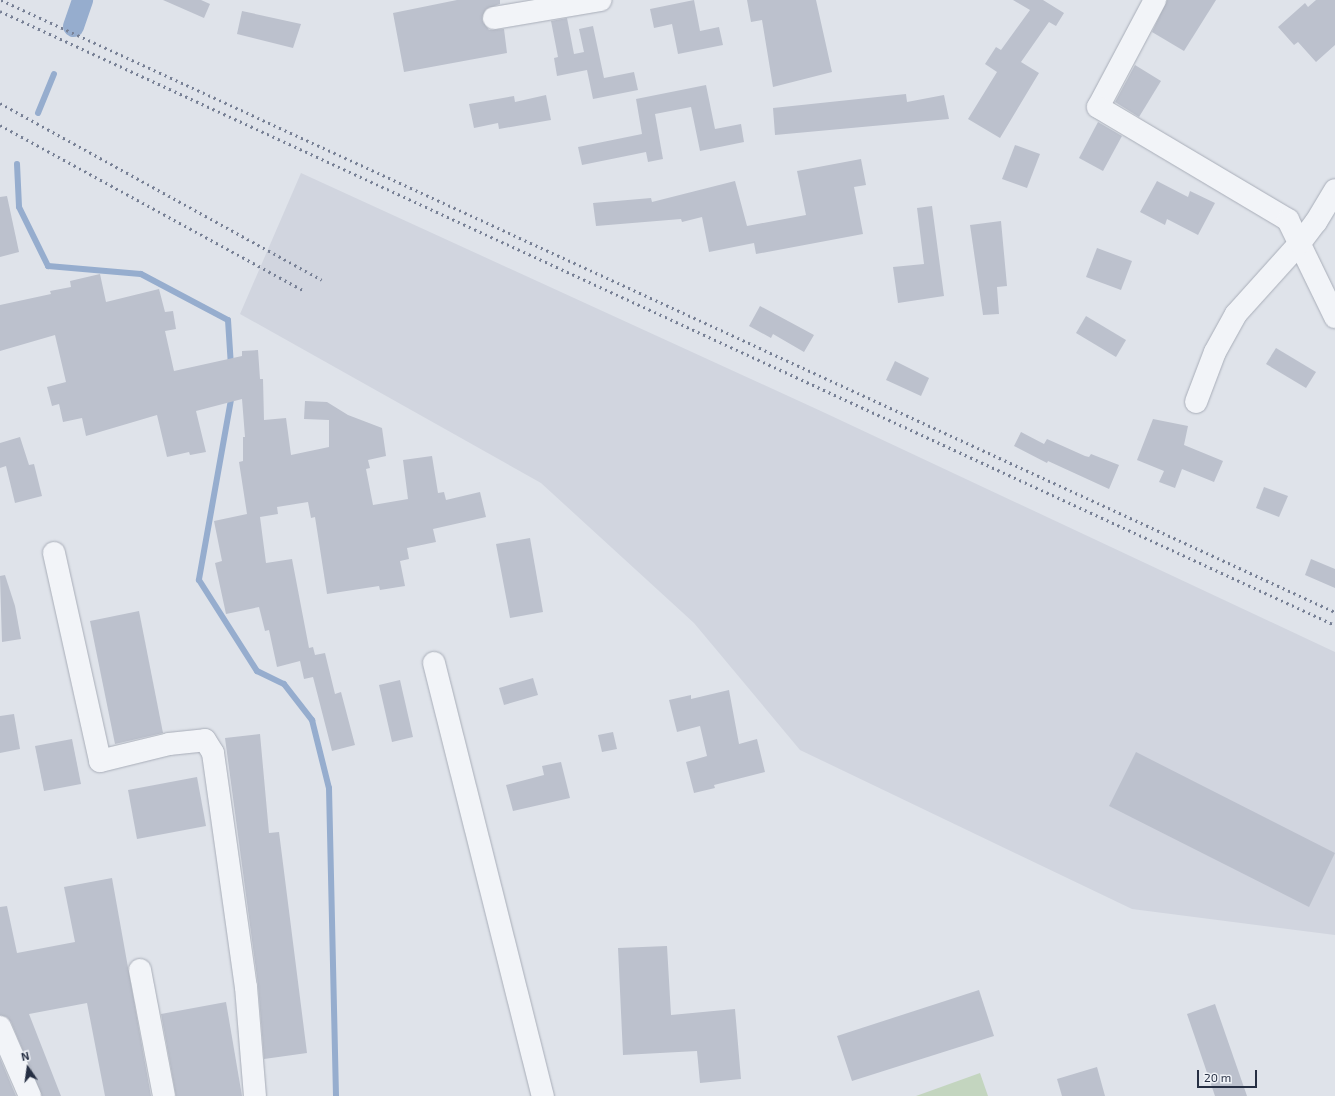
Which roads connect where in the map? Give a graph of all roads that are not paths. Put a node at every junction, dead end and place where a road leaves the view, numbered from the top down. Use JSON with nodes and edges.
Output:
{"nodes":[{"id":1,"x":600,"y":0,"type":"edge"},
{"id":2,"x":1155,"y":0,"type":"edge"},
{"id":3,"x":494,"y":18,"type":"dead end"},
{"id":4,"x":1335,"y":190,"type":"edge"},
{"id":5,"x":1300,"y":243,"type":"junction"},
{"id":6,"x":1335,"y":317,"type":"edge"},
{"id":7,"x":1196,"y":402,"type":"dead end"},
{"id":8,"x":54,"y":553,"type":"dead end"},
{"id":9,"x":434,"y":664,"type":"dead end"},
{"id":10,"x":140,"y":970,"type":"dead end"},
{"id":11,"x":0,"y":1027,"type":"edge"},
{"id":12,"x":30,"y":1096,"type":"edge"},
{"id":13,"x":164,"y":1096,"type":"edge"},
{"id":14,"x":255,"y":1096,"type":"edge"},
{"id":15,"x":543,"y":1096,"type":"edge"}],
"edges":[{"from":1,"to":3,"type":"street"},
{"from":2,"to":5,"type":"street"},
{"from":4,"to":5,"type":"street"},
{"from":5,"to":6,"type":"street"},
{"from":5,"to":7,"type":"street"},
{"from":8,"to":14,"type":"street"},
{"from":9,"to":15,"type":"street"},
{"from":10,"to":13,"type":"street"},
{"from":11,"to":12,"type":"street"}]}
